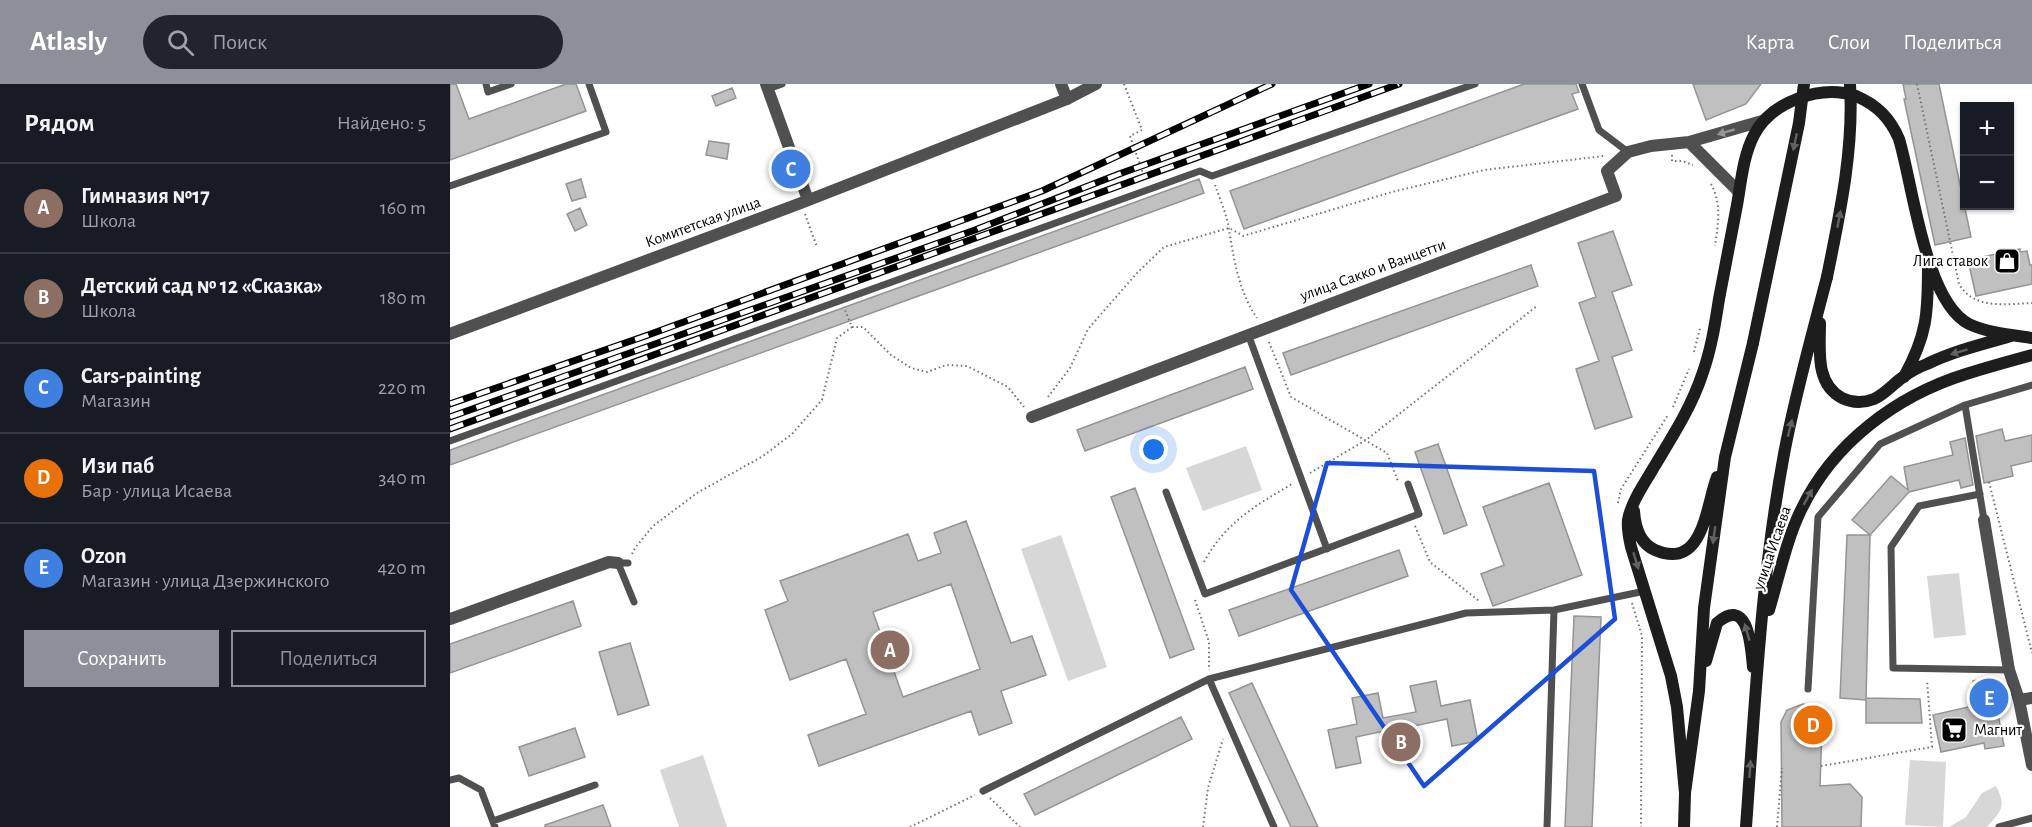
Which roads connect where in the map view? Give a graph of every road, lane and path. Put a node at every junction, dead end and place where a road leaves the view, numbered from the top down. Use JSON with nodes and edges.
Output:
{"nodes":[{"id":1,"x":486,"y":84,"type":"edge"},
{"id":2,"x":511,"y":84,"type":"edge"},
{"id":3,"x":588,"y":84,"type":"edge"},
{"id":4,"x":782,"y":84,"type":"edge"},
{"id":5,"x":1061,"y":84,"type":"edge"},
{"id":6,"x":1096,"y":84,"type":"edge"},
{"id":7,"x":1124,"y":84,"type":"edge"},
{"id":8,"x":1475,"y":84,"type":"edge"},
{"id":9,"x":1582,"y":84,"type":"edge"},
{"id":10,"x":1804,"y":84,"type":"edge"},
{"id":11,"x":1850,"y":84,"type":"edge"},
{"id":12,"x":1917,"y":84,"type":"edge"},
{"id":13,"x":767,"y":86,"type":"edge"},
{"id":14,"x":1068,"y":99,"type":"junction"},
{"id":15,"x":1762,"y":121,"type":"junction"},
{"id":16,"x":1689,"y":142,"type":"junction"},
{"id":17,"x":1628,"y":152,"type":"junction"},
{"id":18,"x":1212,"y":176,"type":"junction"},
{"id":19,"x":450,"y":186,"type":"edge"},
{"id":20,"x":1149,"y":189,"type":"junction"},
{"id":21,"x":1739,"y":192,"type":"junction"},
{"id":22,"x":806,"y":205,"type":"junction"},
{"id":23,"x":1229,"y":228,"type":"junction"},
{"id":24,"x":817,"y":247,"type":"dead end"},
{"id":25,"x":1928,"y":260,"type":"junction"},
{"id":26,"x":842,"y":301,"type":"junction"},
{"id":27,"x":2032,"y":303,"type":"edge"},
{"id":28,"x":1537,"y":306,"type":"dead end"},
{"id":29,"x":1819,"y":307,"type":"junction"},
{"id":30,"x":852,"y":327,"type":"junction"},
{"id":31,"x":1264,"y":329,"type":"junction"},
{"id":32,"x":451,"y":331,"type":"edge"},
{"id":33,"x":2032,"y":331,"type":"edge"},
{"id":34,"x":1248,"y":334,"type":"junction"},
{"id":35,"x":2015,"y":335,"type":"junction"},
{"id":36,"x":2032,"y":338,"type":"edge"},
{"id":37,"x":2032,"y":355,"type":"edge"},
{"id":38,"x":1904,"y":377,"type":"junction"},
{"id":39,"x":2032,"y":385,"type":"edge"},
{"id":40,"x":1965,"y":405,"type":"junction"},
{"id":41,"x":1032,"y":417,"type":"junction"},
{"id":42,"x":1366,"y":440,"type":"junction"},
{"id":43,"x":450,"y":441,"type":"edge"},
{"id":44,"x":1725,"y":457,"type":"junction"},
{"id":45,"x":1302,"y":478,"type":"junction"},
{"id":46,"x":1990,"y":483,"type":"dead end"},
{"id":47,"x":1404,"y":485,"type":"joint"},
{"id":48,"x":1166,"y":492,"type":"dead end"},
{"id":49,"x":1980,"y":494,"type":"junction"},
{"id":50,"x":1634,"y":505,"type":"junction"},
{"id":51,"x":1412,"y":517,"type":"junction"},
{"id":52,"x":1984,"y":520,"type":"joint"},
{"id":53,"x":1328,"y":549,"type":"junction"},
{"id":54,"x":623,"y":563,"type":"junction"},
{"id":55,"x":1198,"y":575,"type":"junction"},
{"id":56,"x":1645,"y":591,"type":"junction"},
{"id":57,"x":1195,"y":598,"type":"dead end"},
{"id":58,"x":634,"y":602,"type":"dead end"},
{"id":59,"x":1554,"y":610,"type":"junction"},
{"id":60,"x":1491,"y":611,"type":"junction"},
{"id":61,"x":450,"y":619,"type":"edge"},
{"id":62,"x":1762,"y":631,"type":"junction"},
{"id":63,"x":2032,"y":654,"type":"edge"},
{"id":64,"x":1926,"y":669,"type":"junction"},
{"id":65,"x":2009,"y":670,"type":"junction"},
{"id":66,"x":1209,"y":679,"type":"junction"},
{"id":67,"x":1756,"y":689,"type":"junction"},
{"id":68,"x":1808,"y":689,"type":"dead end"},
{"id":69,"x":1699,"y":691,"type":"junction"},
{"id":70,"x":2032,"y":698,"type":"edge"},
{"id":71,"x":2019,"y":700,"type":"junction"},
{"id":72,"x":1228,"y":723,"type":"junction"},
{"id":73,"x":2032,"y":765,"type":"edge"},
{"id":74,"x":1821,"y":766,"type":"dead end"},
{"id":75,"x":1782,"y":768,"type":"dead end"},
{"id":76,"x":450,"y":780,"type":"edge"},
{"id":77,"x":595,"y":785,"type":"dead end"},
{"id":78,"x":983,"y":791,"type":"junction"},
{"id":79,"x":1685,"y":793,"type":"junction"},
{"id":80,"x":2032,"y":818,"type":"edge"},
{"id":81,"x":494,"y":824,"type":"edge"},
{"id":82,"x":910,"y":827,"type":"edge"},
{"id":83,"x":1020,"y":827,"type":"edge"},
{"id":84,"x":1203,"y":827,"type":"edge"},
{"id":85,"x":1274,"y":827,"type":"edge"},
{"id":86,"x":1547,"y":827,"type":"edge"},
{"id":87,"x":1684,"y":827,"type":"edge"},
{"id":88,"x":1746,"y":827,"type":"edge"},
{"id":89,"x":1777,"y":827,"type":"edge"},
{"id":90,"x":1999,"y":827,"type":"edge"}],
"edges":[{"from":1,"to":2,"type":"lane"},
{"from":3,"to":19,"type":"lane"},
{"from":4,"to":13,"type":"lane"},
{"from":5,"to":14,"type":"street"},
{"from":6,"to":14,"type":"street","name":"Комитетская улица"},
{"from":7,"to":20,"type":"path"},
{"from":8,"to":18,"type":"lane"},
{"from":9,"to":17,"type":"lane"},
{"from":10,"to":44,"type":"main road","one_way":true,"bridge":true},
{"from":29,"to":11,"type":"main road","one_way":true,"bridge":true},
{"from":12,"to":27,"type":"path"},
{"from":13,"to":22,"type":"street"},
{"from":14,"to":22,"type":"street","name":"Комитетская улица"},
{"from":15,"to":16,"type":"street","one_way":true},
{"from":15,"to":21,"type":"main road"},
{"from":15,"to":25,"type":"main road"},
{"from":16,"to":17,"type":"street"},
{"from":16,"to":21,"type":"street"},
{"from":17,"to":23,"type":"path"},
{"from":17,"to":31,"type":"street","name":"улица Сакко и Ванцетти"},
{"from":18,"to":20,"type":"lane"},
{"from":18,"to":23,"type":"path"},
{"from":20,"to":26,"type":"lane"},
{"from":21,"to":50,"type":"main road"},
{"from":22,"to":24,"type":"path"},
{"from":22,"to":32,"type":"street","name":"Комитетская улица"},
{"from":23,"to":31,"type":"path"},
{"from":23,"to":41,"type":"path"},
{"from":25,"to":35,"type":"main road"},
{"from":25,"to":38,"type":"main road"},
{"from":26,"to":30,"type":"path"},
{"from":26,"to":43,"type":"lane"},
{"from":28,"to":42,"type":"path"},
{"from":29,"to":38,"type":"main road"},
{"from":62,"to":29,"type":"main road","one_way":true},
{"from":30,"to":41,"type":"path"},
{"from":30,"to":54,"type":"path"},
{"from":31,"to":34,"type":"street","name":"улица Сакко и Ванцетти"},
{"from":31,"to":42,"type":"path"},
{"from":33,"to":35,"type":"main road"},
{"from":34,"to":41,"type":"street","name":"улица Сакко и Ванцетти"},
{"from":34,"to":45,"type":"lane"},
{"from":35,"to":36,"type":"main road"},
{"from":35,"to":38,"type":"main road","one_way":true},
{"from":62,"to":37,"type":"main road","name":"улица Исаева","one_way":true},
{"from":39,"to":40,"type":"lane"},
{"from":40,"to":49,"type":"lane"},
{"from":40,"to":68,"type":"lane"},
{"from":42,"to":45,"type":"path"},
{"from":42,"to":47,"type":"path"},
{"from":44,"to":50,"type":"main road"},
{"from":44,"to":69,"type":"main road","one_way":true},
{"from":45,"to":53,"type":"lane"},
{"from":45,"to":55,"type":"path"},
{"from":46,"to":63,"type":"path"},
{"from":47,"to":51,"type":"lane"},
{"from":48,"to":55,"type":"lane"},
{"from":49,"to":52,"type":"lane"},
{"from":49,"to":64,"type":"lane"},
{"from":50,"to":56,"type":"main road","one_way":true},
{"from":51,"to":53,"type":"lane"},
{"from":51,"to":60,"type":"path"},
{"from":52,"to":65,"type":"street"},
{"from":53,"to":55,"type":"lane"},
{"from":54,"to":58,"type":"lane"},
{"from":54,"to":61,"type":"street"},
{"from":56,"to":59,"type":"lane"},
{"from":56,"to":79,"type":"main road"},
{"from":57,"to":66,"type":"path"},
{"from":59,"to":60,"type":"lane"},
{"from":59,"to":86,"type":"lane"},
{"from":60,"to":66,"type":"lane"},
{"from":62,"to":67,"type":"main road"},
{"from":64,"to":65,"type":"lane"},
{"from":64,"to":74,"type":"path"},
{"from":65,"to":71,"type":"street"},
{"from":66,"to":72,"type":"lane"},
{"from":66,"to":78,"type":"lane"},
{"from":67,"to":69,"type":"main road","one_way":true},
{"from":88,"to":67,"type":"main road","one_way":true},
{"from":69,"to":79,"type":"main road"},
{"from":70,"to":71,"type":"street"},
{"from":71,"to":73,"type":"street"},
{"from":72,"to":84,"type":"path"},
{"from":72,"to":85,"type":"lane"},
{"from":75,"to":89,"type":"path"},
{"from":76,"to":81,"type":"lane"},
{"from":77,"to":81,"type":"lane"},
{"from":78,"to":82,"type":"path"},
{"from":78,"to":83,"type":"path"},
{"from":79,"to":87,"type":"main road"},
{"from":80,"to":90,"type":"lane"}]}
